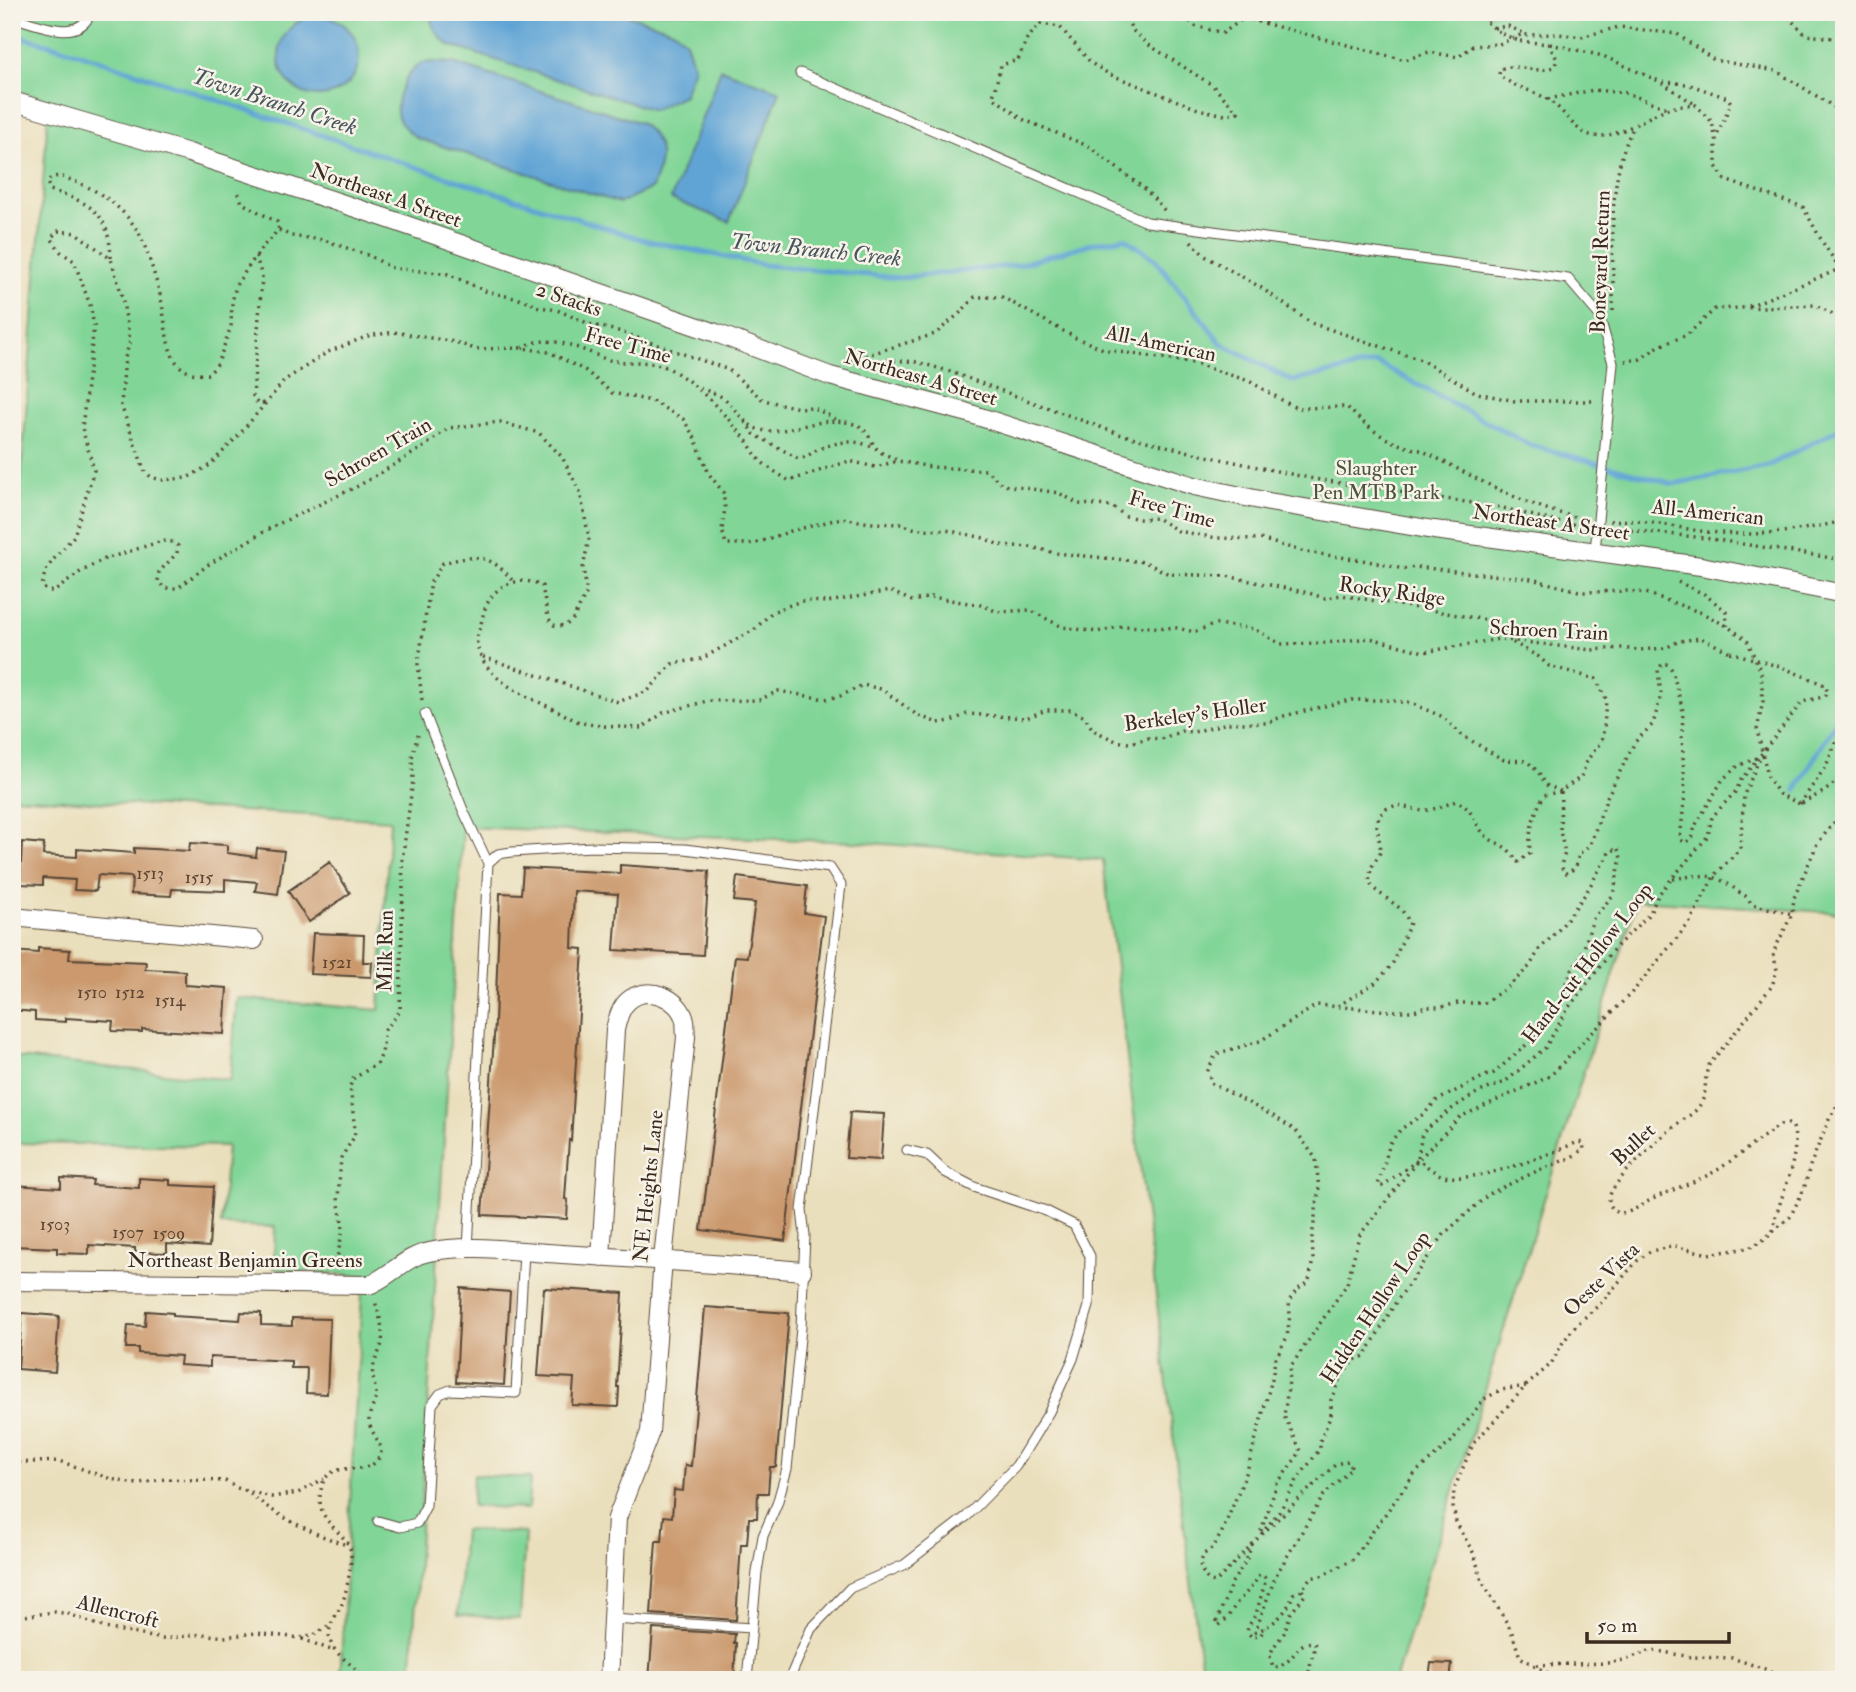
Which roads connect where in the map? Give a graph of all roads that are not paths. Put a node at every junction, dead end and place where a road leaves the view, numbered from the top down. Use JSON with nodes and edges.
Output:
{"nodes":[{"id":1,"x":91,"y":12,"type":"edge"},
{"id":2,"x":12,"y":17,"type":"edge"},
{"id":3,"x":800,"y":73,"type":"dead end"},
{"id":4,"x":12,"y":101,"type":"edge"},
{"id":5,"x":1595,"y":551,"type":"junction"},
{"id":6,"x":1844,"y":594,"type":"edge"},
{"id":7,"x":425,"y":714,"type":"road end"},
{"id":8,"x":488,"y":863,"type":"junction"},
{"id":9,"x":12,"y":917,"type":"edge"},
{"id":10,"x":254,"y":940,"type":"dead end"},
{"id":11,"x":907,"y":1150,"type":"dead end"},
{"id":12,"x":468,"y":1248,"type":"junction"},
{"id":13,"x":524,"y":1252,"type":"junction"},
{"id":14,"x":601,"y":1257,"type":"junction"},
{"id":15,"x":663,"y":1259,"type":"junction"},
{"id":16,"x":802,"y":1270,"type":"junction"},
{"id":17,"x":12,"y":1281,"type":"edge"},
{"id":18,"x":378,"y":1521,"type":"dead end"},
{"id":19,"x":612,"y":1619,"type":"junction"},
{"id":20,"x":752,"y":1628,"type":"junction"},
{"id":21,"x":609,"y":1680,"type":"edge"},
{"id":22,"x":747,"y":1680,"type":"edge"},
{"id":23,"x":791,"y":1680,"type":"edge"}],
"edges":[{"from":1,"to":2,"type":"lane"},
{"from":3,"to":5,"type":"lane"},
{"from":4,"to":5,"type":"street","name":"Northeast A Street"},
{"from":5,"to":6,"type":"street","name":"Northeast A Street"},
{"from":7,"to":8,"type":"lane"},
{"from":8,"to":12,"type":"lane"},
{"from":8,"to":16,"type":"lane"},
{"from":9,"to":10,"type":"street"},
{"from":11,"to":23,"type":"lane"},
{"from":12,"to":13,"type":"street","name":"Northeast Benjamin Greens"},
{"from":12,"to":17,"type":"street","name":"Northeast Benjamin Greens"},
{"from":13,"to":14,"type":"street","name":"Northeast Benjamin Greens"},
{"from":13,"to":18,"type":"lane"},
{"from":14,"to":15,"type":"street","name":"Northeast Benjamin Greens"},
{"from":14,"to":15,"type":"street","name":"NE Heights Lane"},
{"from":15,"to":16,"type":"street","name":"Northeast Benjamin Greens"},
{"from":15,"to":19,"type":"street","name":"NE Heights Lane"},
{"from":16,"to":20,"type":"lane"},
{"from":19,"to":20,"type":"lane"},
{"from":19,"to":21,"type":"street","name":"NE Heights Lane"},
{"from":20,"to":22,"type":"lane"}]}
